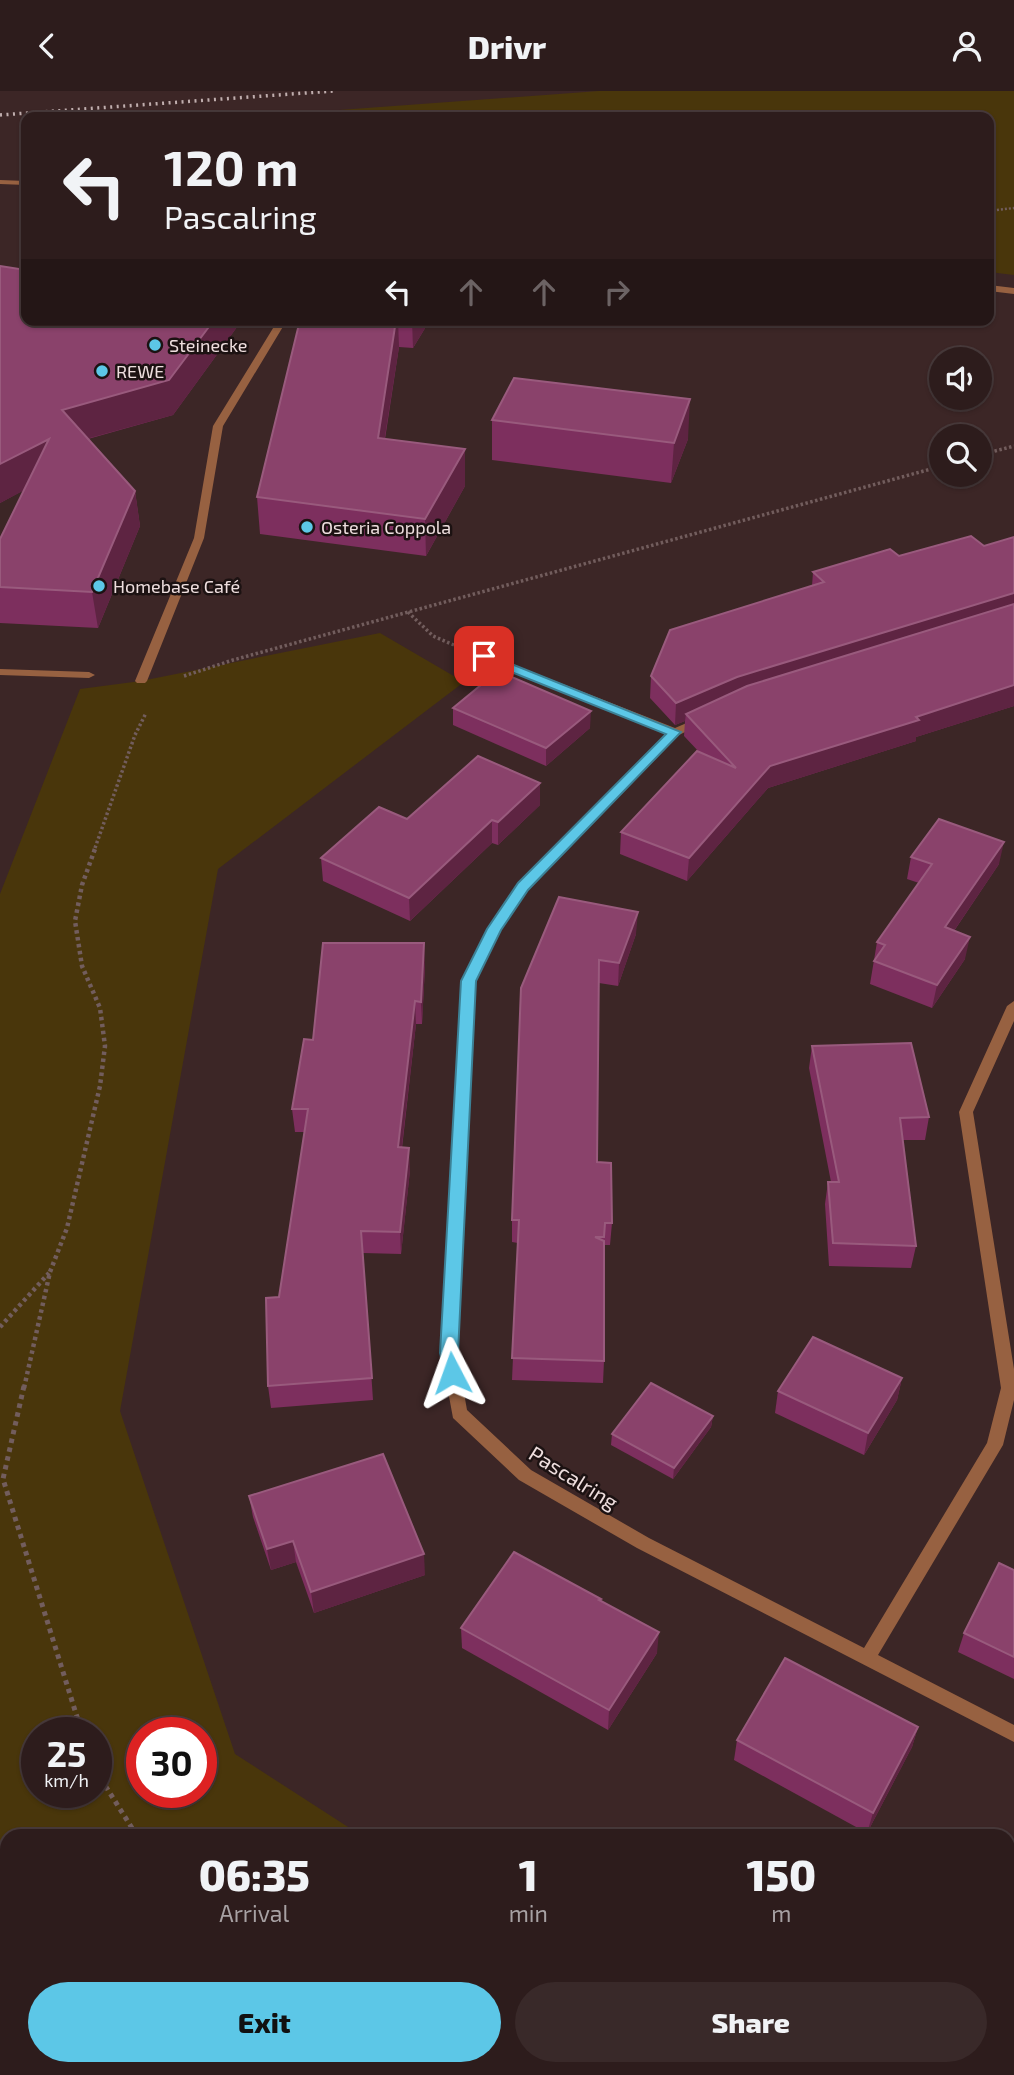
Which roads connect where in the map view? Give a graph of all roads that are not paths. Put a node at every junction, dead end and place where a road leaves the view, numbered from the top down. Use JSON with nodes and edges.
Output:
{"nodes":[{"id":1,"x":0,"y":182,"type":"edge"},
{"id":2,"x":21,"y":183,"type":"edge"},
{"id":3,"x":994,"y":289,"type":"edge"},
{"id":4,"x":1014,"y":291,"type":"edge"},
{"id":5,"x":279,"y":326,"type":"edge"},
{"id":6,"x":484,"y":656,"type":"road end"},
{"id":7,"x":0,"y":672,"type":"edge"},
{"id":8,"x":89,"y":675,"type":"dead end"},
{"id":9,"x":141,"y":681,"type":"dead end"},
{"id":10,"x":718,"y":713,"type":"edge"},
{"id":11,"x":675,"y":732,"type":"junction"},
{"id":12,"x":1014,"y":1006,"type":"edge"},
{"id":13,"x":867,"y":1658,"type":"junction"},
{"id":14,"x":1014,"y":1734,"type":"edge"}],
"edges":[{"from":1,"to":2,"type":"street"},
{"from":3,"to":4,"type":"street"},
{"from":5,"to":9,"type":"street"},
{"from":6,"to":11,"type":"street"},
{"from":7,"to":8,"type":"street"},
{"from":10,"to":11,"type":"street","name":"Pascalring"},
{"from":11,"to":13,"type":"street","name":"Pascalring"},
{"from":12,"to":13,"type":"street"},
{"from":13,"to":14,"type":"street","name":"Pascalring"}]}
